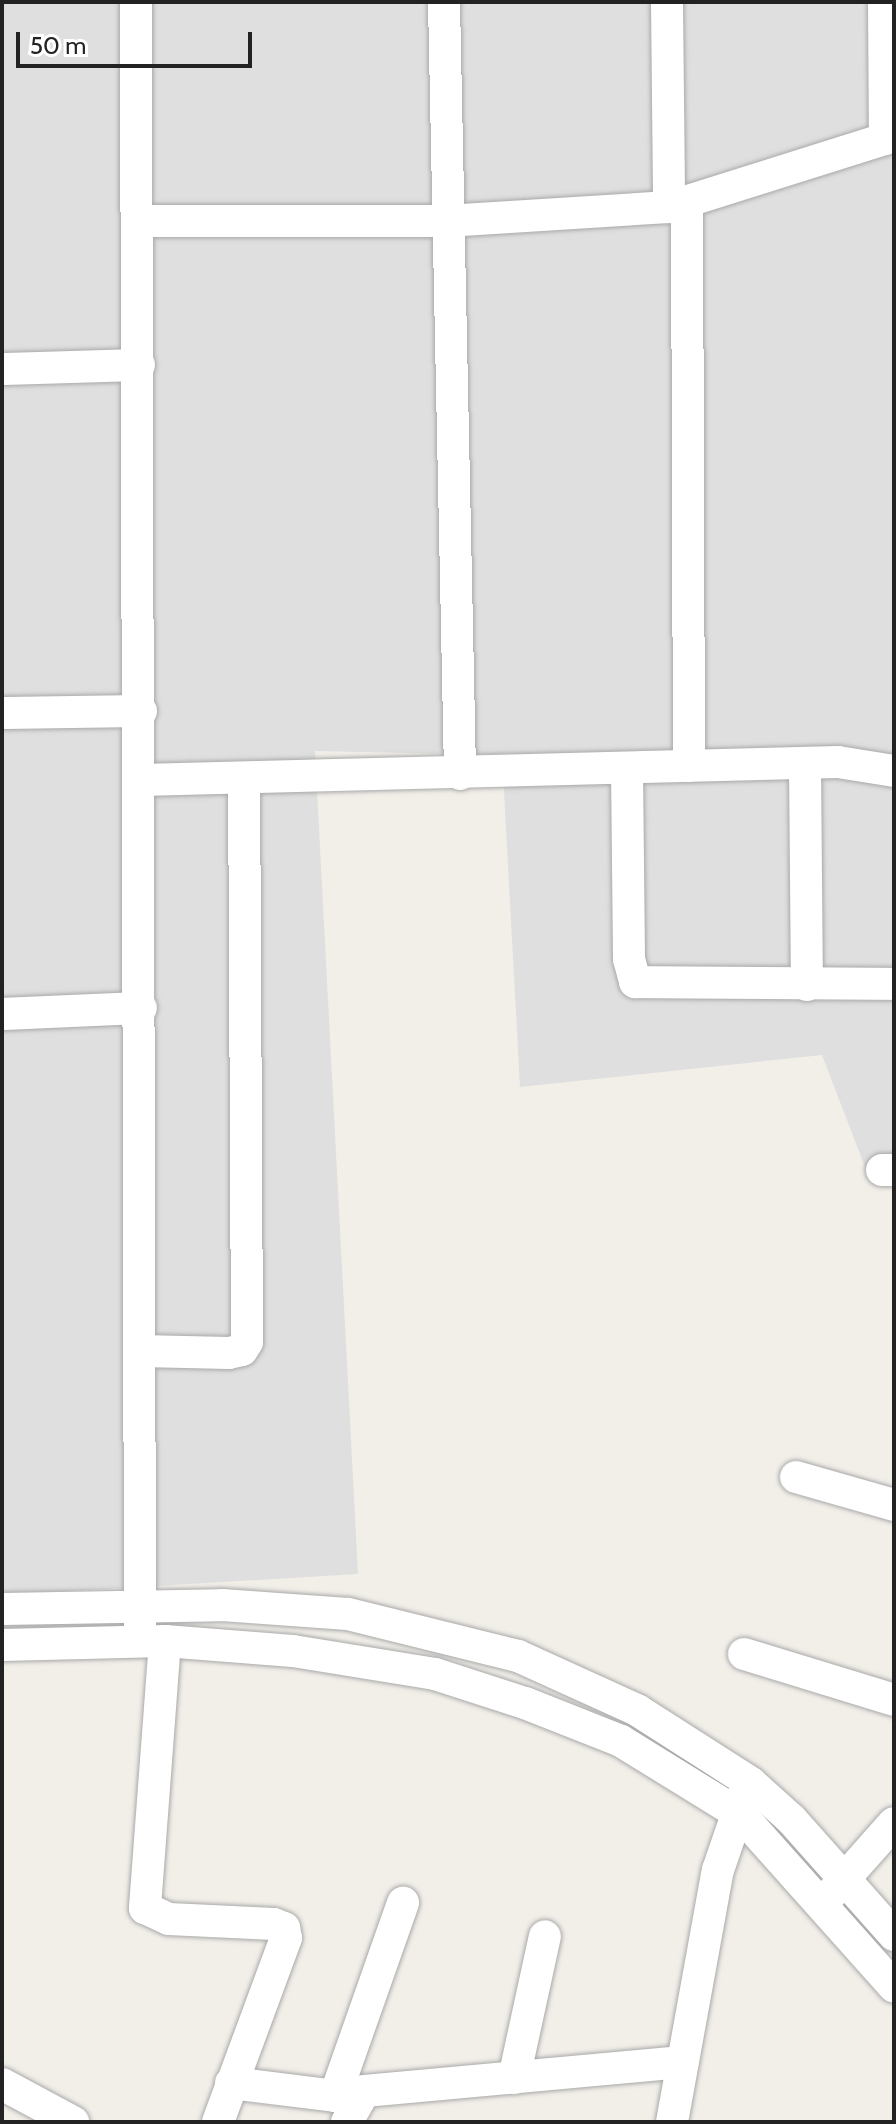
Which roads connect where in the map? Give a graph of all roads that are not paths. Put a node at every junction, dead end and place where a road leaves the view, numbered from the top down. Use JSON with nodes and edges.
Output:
{"nodes":[{"id":1,"x":136,"y":2,"type":"edge"},
{"id":2,"x":444,"y":2,"type":"edge"},
{"id":3,"x":667,"y":2,"type":"edge"},
{"id":4,"x":884,"y":2,"type":"edge"},
{"id":5,"x":890,"y":138,"type":"edge"},
{"id":6,"x":678,"y":205,"type":"junction"},
{"id":7,"x":138,"y":221,"type":"junction"},
{"id":8,"x":446,"y":221,"type":"junction"},
{"id":9,"x":139,"y":365,"type":"junction"},
{"id":10,"x":2,"y":369,"type":"edge"},
{"id":11,"x":141,"y":711,"type":"junction"},
{"id":12,"x":2,"y":713,"type":"edge"},
{"id":13,"x":894,"y":747,"type":"edge"},
{"id":14,"x":838,"y":762,"type":"junction"},
{"id":15,"x":805,"y":764,"type":"junction"},
{"id":16,"x":689,"y":766,"type":"junction"},
{"id":17,"x":627,"y":768,"type":"junction"},
{"id":18,"x":894,"y":771,"type":"edge"},
{"id":19,"x":460,"y":774,"type":"junction"},
{"id":20,"x":244,"y":778,"type":"junction"},
{"id":21,"x":141,"y":780,"type":"junction"},
{"id":22,"x":894,"y":984,"type":"edge"},
{"id":23,"x":807,"y":985,"type":"junction"},
{"id":24,"x":141,"y":1008,"type":"junction"},
{"id":25,"x":2,"y":1014,"type":"edge"},
{"id":26,"x":141,"y":1351,"type":"junction"},
{"id":27,"x":796,"y":1477,"type":"dead end"},
{"id":28,"x":894,"y":1505,"type":"edge"},
{"id":29,"x":141,"y":1607,"type":"junction"},
{"id":30,"x":2,"y":1609,"type":"edge"},
{"id":31,"x":152,"y":1640,"type":"junction"},
{"id":32,"x":2,"y":1645,"type":"edge"},
{"id":33,"x":744,"y":1654,"type":"dead end"},
{"id":34,"x":894,"y":1700,"type":"edge"},
{"id":35,"x":751,"y":1783,"type":"junction"},
{"id":36,"x":734,"y":1812,"type":"junction"},
{"id":37,"x":894,"y":1823,"type":"edge"},
{"id":38,"x":843,"y":1879,"type":"junction"},
{"id":39,"x":403,"y":1903,"type":"dead end"},
{"id":40,"x":822,"y":1905,"type":"junction"},
{"id":41,"x":894,"y":1935,"type":"edge"},
{"id":42,"x":545,"y":1936,"type":"dead end"},
{"id":43,"x":894,"y":1987,"type":"edge"},
{"id":44,"x":683,"y":2062,"type":"junction"},
{"id":45,"x":514,"y":2078,"type":"junction"},
{"id":46,"x":231,"y":2083,"type":"junction"},
{"id":47,"x":2,"y":2084,"type":"edge"},
{"id":48,"x":348,"y":2103,"type":"edge"},
{"id":49,"x":73,"y":2122,"type":"edge"},
{"id":50,"x":218,"y":2122,"type":"edge"},
{"id":51,"x":672,"y":2122,"type":"edge"}],
"edges":[{"from":1,"to":7,"type":"street"},
{"from":2,"to":8,"type":"street"},
{"from":3,"to":6,"type":"street"},
{"from":4,"to":5,"type":"street"},
{"from":5,"to":6,"type":"street"},
{"from":6,"to":8,"type":"street"},
{"from":6,"to":16,"type":"street"},
{"from":7,"to":8,"type":"street"},
{"from":7,"to":9,"type":"street"},
{"from":8,"to":19,"type":"street"},
{"from":9,"to":10,"type":"street"},
{"from":9,"to":11,"type":"street"},
{"from":11,"to":12,"type":"street"},
{"from":11,"to":21,"type":"street"},
{"from":13,"to":14,"type":"street"},
{"from":14,"to":15,"type":"street"},
{"from":14,"to":18,"type":"street"},
{"from":15,"to":16,"type":"street"},
{"from":15,"to":23,"type":"street"},
{"from":16,"to":17,"type":"street"},
{"from":17,"to":19,"type":"street"},
{"from":17,"to":23,"type":"street"},
{"from":19,"to":20,"type":"street"},
{"from":20,"to":21,"type":"street"},
{"from":20,"to":26,"type":"street"},
{"from":21,"to":24,"type":"street"},
{"from":22,"to":23,"type":"street"},
{"from":24,"to":25,"type":"street"},
{"from":24,"to":26,"type":"street"},
{"from":26,"to":29,"type":"street"},
{"from":27,"to":28,"type":"street"},
{"from":29,"to":30,"type":"street"},
{"from":29,"to":31,"type":"street"},
{"from":29,"to":35,"type":"street"},
{"from":31,"to":32,"type":"street"},
{"from":31,"to":36,"type":"street"},
{"from":31,"to":46,"type":"street"},
{"from":33,"to":34,"type":"street"},
{"from":35,"to":36,"type":"street"},
{"from":35,"to":38,"type":"street"},
{"from":36,"to":40,"type":"street"},
{"from":36,"to":44,"type":"street"},
{"from":37,"to":38,"type":"street"},
{"from":38,"to":40,"type":"street"},
{"from":38,"to":41,"type":"street"},
{"from":39,"to":48,"type":"street"},
{"from":40,"to":43,"type":"street"},
{"from":42,"to":45,"type":"street"},
{"from":44,"to":45,"type":"street"},
{"from":44,"to":51,"type":"street"},
{"from":45,"to":48,"type":"street"},
{"from":46,"to":48,"type":"street"},
{"from":46,"to":50,"type":"street"},
{"from":47,"to":49,"type":"street"}]}
